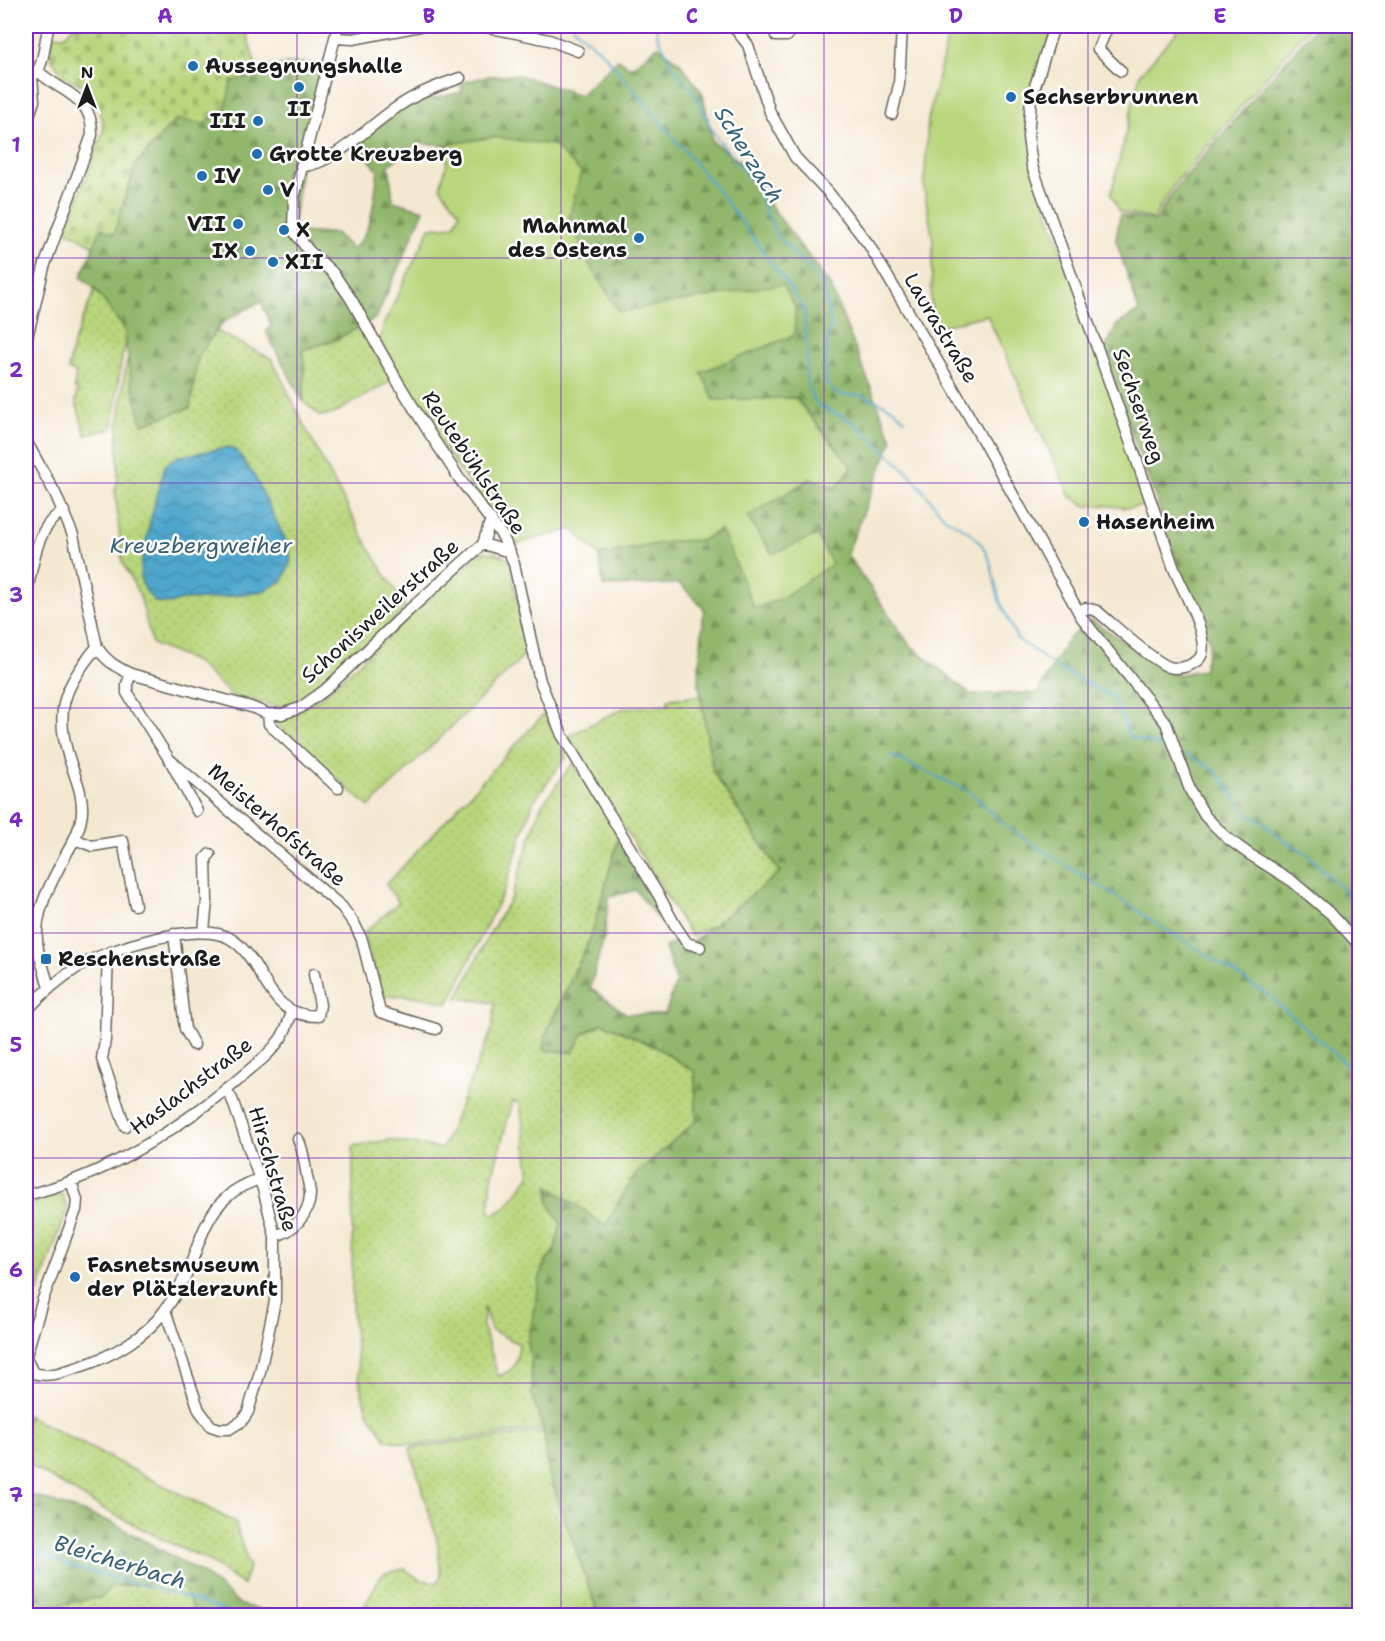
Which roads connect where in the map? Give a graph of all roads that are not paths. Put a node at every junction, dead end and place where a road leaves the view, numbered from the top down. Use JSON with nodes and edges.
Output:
{"nodes":[{"id":1,"x":49,"y":26,"type":"edge"},
{"id":2,"x":338,"y":26,"type":"edge"},
{"id":3,"x":420,"y":26,"type":"edge"},
{"id":4,"x":482,"y":26,"type":"edge"},
{"id":5,"x":733,"y":26,"type":"edge"},
{"id":6,"x":780,"y":26,"type":"edge"},
{"id":7,"x":788,"y":26,"type":"edge"},
{"id":8,"x":902,"y":26,"type":"edge"},
{"id":9,"x":1054,"y":26,"type":"edge"},
{"id":10,"x":1107,"y":26,"type":"edge"},
{"id":11,"x":336,"y":38,"type":"junction"},
{"id":12,"x":578,"y":51,"type":"dead end"},
{"id":13,"x":1121,"y":71,"type":"dead end"},
{"id":14,"x":32,"y":76,"type":"edge"},
{"id":15,"x":460,"y":78,"type":"dead end"},
{"id":16,"x":58,"y":87,"type":"junction"},
{"id":17,"x":35,"y":94,"type":"junction"},
{"id":18,"x":892,"y":114,"type":"dead end"},
{"id":19,"x":26,"y":124,"type":"edge"},
{"id":20,"x":301,"y":166,"type":"junction"},
{"id":21,"x":26,"y":342,"type":"edge"},
{"id":22,"x":26,"y":441,"type":"edge"},
{"id":23,"x":64,"y":511,"type":"junction"},
{"id":24,"x":491,"y":519,"type":"junction"},
{"id":25,"x":483,"y":544,"type":"junction"},
{"id":26,"x":510,"y":552,"type":"junction"},
{"id":27,"x":26,"y":596,"type":"edge"},
{"id":28,"x":1078,"y":611,"type":"junction"},
{"id":29,"x":97,"y":647,"type":"junction"},
{"id":30,"x":131,"y":674,"type":"junction"},
{"id":31,"x":268,"y":714,"type":"junction"},
{"id":32,"x":169,"y":759,"type":"junction"},
{"id":33,"x":338,"y":788,"type":"dead end"},
{"id":34,"x":197,"y":811,"type":"dead end"},
{"id":35,"x":75,"y":839,"type":"junction"},
{"id":36,"x":210,"y":854,"type":"dead end"},
{"id":37,"x":135,"y":905,"type":"dead end"},
{"id":38,"x":204,"y":931,"type":"junction"},
{"id":39,"x":174,"y":934,"type":"junction"},
{"id":40,"x":1359,"y":946,"type":"edge"},
{"id":41,"x":700,"y":947,"type":"dead end"},
{"id":42,"x":108,"y":953,"type":"junction"},
{"id":43,"x":314,"y":974,"type":"dead end"},
{"id":44,"x":49,"y":988,"type":"junction"},
{"id":45,"x":26,"y":1011,"type":"edge"},
{"id":46,"x":292,"y":1012,"type":"junction"},
{"id":47,"x":435,"y":1029,"type":"dead end"},
{"id":48,"x":194,"y":1046,"type":"dead end"},
{"id":49,"x":226,"y":1089,"type":"junction"},
{"id":50,"x":125,"y":1126,"type":"dead end"},
{"id":51,"x":298,"y":1138,"type":"dead end"},
{"id":52,"x":259,"y":1179,"type":"junction"},
{"id":53,"x":71,"y":1181,"type":"junction"},
{"id":54,"x":26,"y":1195,"type":"edge"},
{"id":55,"x":274,"y":1236,"type":"junction"},
{"id":56,"x":165,"y":1310,"type":"junction"},
{"id":57,"x":26,"y":1357,"type":"edge"},
{"id":58,"x":26,"y":1363,"type":"edge"}],
"edges":[{"from":1,"to":14,"type":"street"},
{"from":2,"to":11,"type":"street","name":"Reutebühlstraße"},
{"from":3,"to":11,"type":"street"},
{"from":4,"to":12,"type":"street"},
{"from":5,"to":28,"type":"street","name":"Laurastraße"},
{"from":6,"to":7,"type":"street"},
{"from":8,"to":18,"type":"street"},
{"from":9,"to":28,"type":"street","name":"Sechserweg"},
{"from":10,"to":13,"type":"street"},
{"from":11,"to":20,"type":"street","name":"Reutebühlstraße"},
{"from":14,"to":16,"type":"street"},
{"from":14,"to":17,"type":"street"},
{"from":15,"to":20,"type":"street"},
{"from":16,"to":17,"type":"street"},
{"from":16,"to":21,"type":"street"},
{"from":17,"to":19,"type":"street"},
{"from":20,"to":24,"type":"street","name":"Reutebühlstraße"},
{"from":22,"to":23,"type":"street"},
{"from":23,"to":27,"type":"street"},
{"from":23,"to":29,"type":"street"},
{"from":24,"to":25,"type":"street","name":"Schonisweilerstraße"},
{"from":24,"to":26,"type":"street","name":"Reutebühlstraße"},
{"from":25,"to":26,"type":"street","name":"Schonisweilerstraße"},
{"from":25,"to":31,"type":"street","name":"Schonisweilerstraße"},
{"from":26,"to":41,"type":"street","name":"Reutebühlstraße"},
{"from":28,"to":40,"type":"street","name":"Laurastraße"},
{"from":29,"to":30,"type":"street"},
{"from":29,"to":35,"type":"street"},
{"from":30,"to":31,"type":"street"},
{"from":30,"to":32,"type":"street","name":"Meisterhofstraße"},
{"from":31,"to":33,"type":"street"},
{"from":32,"to":34,"type":"street","name":"Meisterhofstraße"},
{"from":32,"to":47,"type":"street","name":"Meisterhofstraße"},
{"from":35,"to":37,"type":"street"},
{"from":35,"to":44,"type":"street"},
{"from":36,"to":38,"type":"street"},
{"from":38,"to":39,"type":"street"},
{"from":38,"to":46,"type":"street"},
{"from":39,"to":42,"type":"street"},
{"from":39,"to":48,"type":"street"},
{"from":42,"to":44,"type":"street"},
{"from":42,"to":50,"type":"street"},
{"from":43,"to":46,"type":"street"},
{"from":44,"to":45,"type":"street"},
{"from":46,"to":49,"type":"street","name":"Haslachstraße"},
{"from":49,"to":52,"type":"street","name":"Hirschstraße"},
{"from":49,"to":53,"type":"street","name":"Haslachstraße"},
{"from":51,"to":55,"type":"street"},
{"from":52,"to":55,"type":"street","name":"Hirschstraße"},
{"from":52,"to":56,"type":"street"},
{"from":53,"to":54,"type":"street","name":"Haslachstraße"},
{"from":53,"to":57,"type":"street"},
{"from":55,"to":56,"type":"street","name":"Hirschstraße"},
{"from":56,"to":58,"type":"street"},
{"from":57,"to":58,"type":"street"}]}
